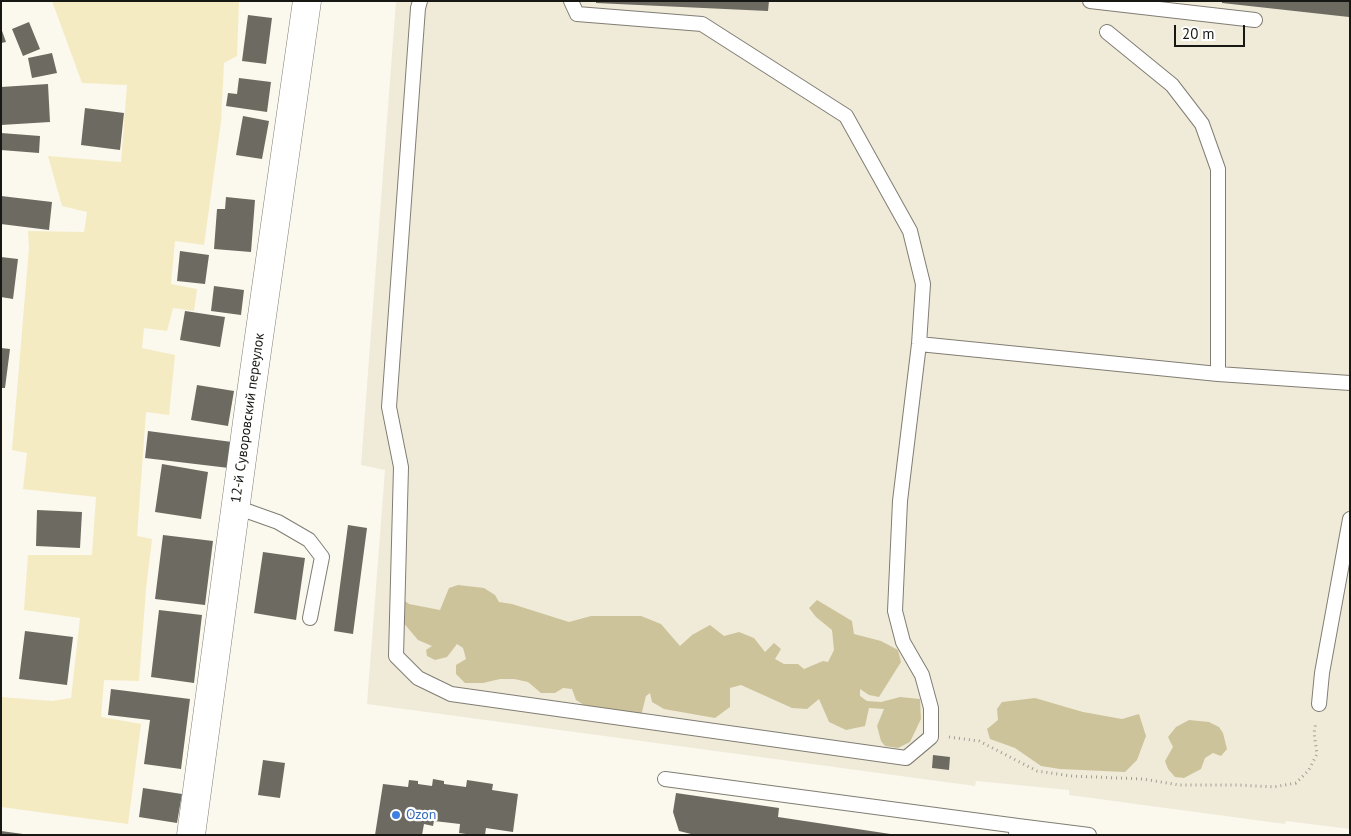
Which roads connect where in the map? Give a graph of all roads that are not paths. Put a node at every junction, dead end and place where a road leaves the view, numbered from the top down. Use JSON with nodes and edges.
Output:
{"nodes":[{"id":1,"x":307,"y":1,"type":"edge"},
{"id":2,"x":420,"y":1,"type":"edge"},
{"id":3,"x":571,"y":1,"type":"edge"},
{"id":4,"x":1090,"y":1,"type":"edge"},
{"id":5,"x":1255,"y":20,"type":"dead end"},
{"id":6,"x":1107,"y":32,"type":"dead end"},
{"id":7,"x":919,"y":344,"type":"junction"},
{"id":8,"x":1218,"y":374,"type":"junction"},
{"id":9,"x":1350,"y":382,"type":"edge"},
{"id":10,"x":236,"y":507,"type":"junction"},
{"id":11,"x":1350,"y":519,"type":"edge"},
{"id":12,"x":310,"y":618,"type":"dead end"},
{"id":13,"x":1319,"y":704,"type":"road end"},
{"id":14,"x":665,"y":779,"type":"dead end"},
{"id":15,"x":1017,"y":830,"type":"edge"},
{"id":16,"x":191,"y":835,"type":"edge"},
{"id":17,"x":1089,"y":835,"type":"edge"}],
"edges":[{"from":1,"to":10,"type":"street","name":"12-й Суворовский переулок"},
{"from":2,"to":7,"type":"lane"},
{"from":3,"to":7,"type":"lane"},
{"from":4,"to":5,"type":"lane"},
{"from":6,"to":8,"type":"lane"},
{"from":7,"to":8,"type":"lane"},
{"from":8,"to":9,"type":"lane"},
{"from":10,"to":12,"type":"lane"},
{"from":10,"to":16,"type":"street","name":"12-й Суворовский переулок"},
{"from":11,"to":13,"type":"lane"},
{"from":14,"to":15,"type":"lane"},
{"from":15,"to":17,"type":"lane"}]}
